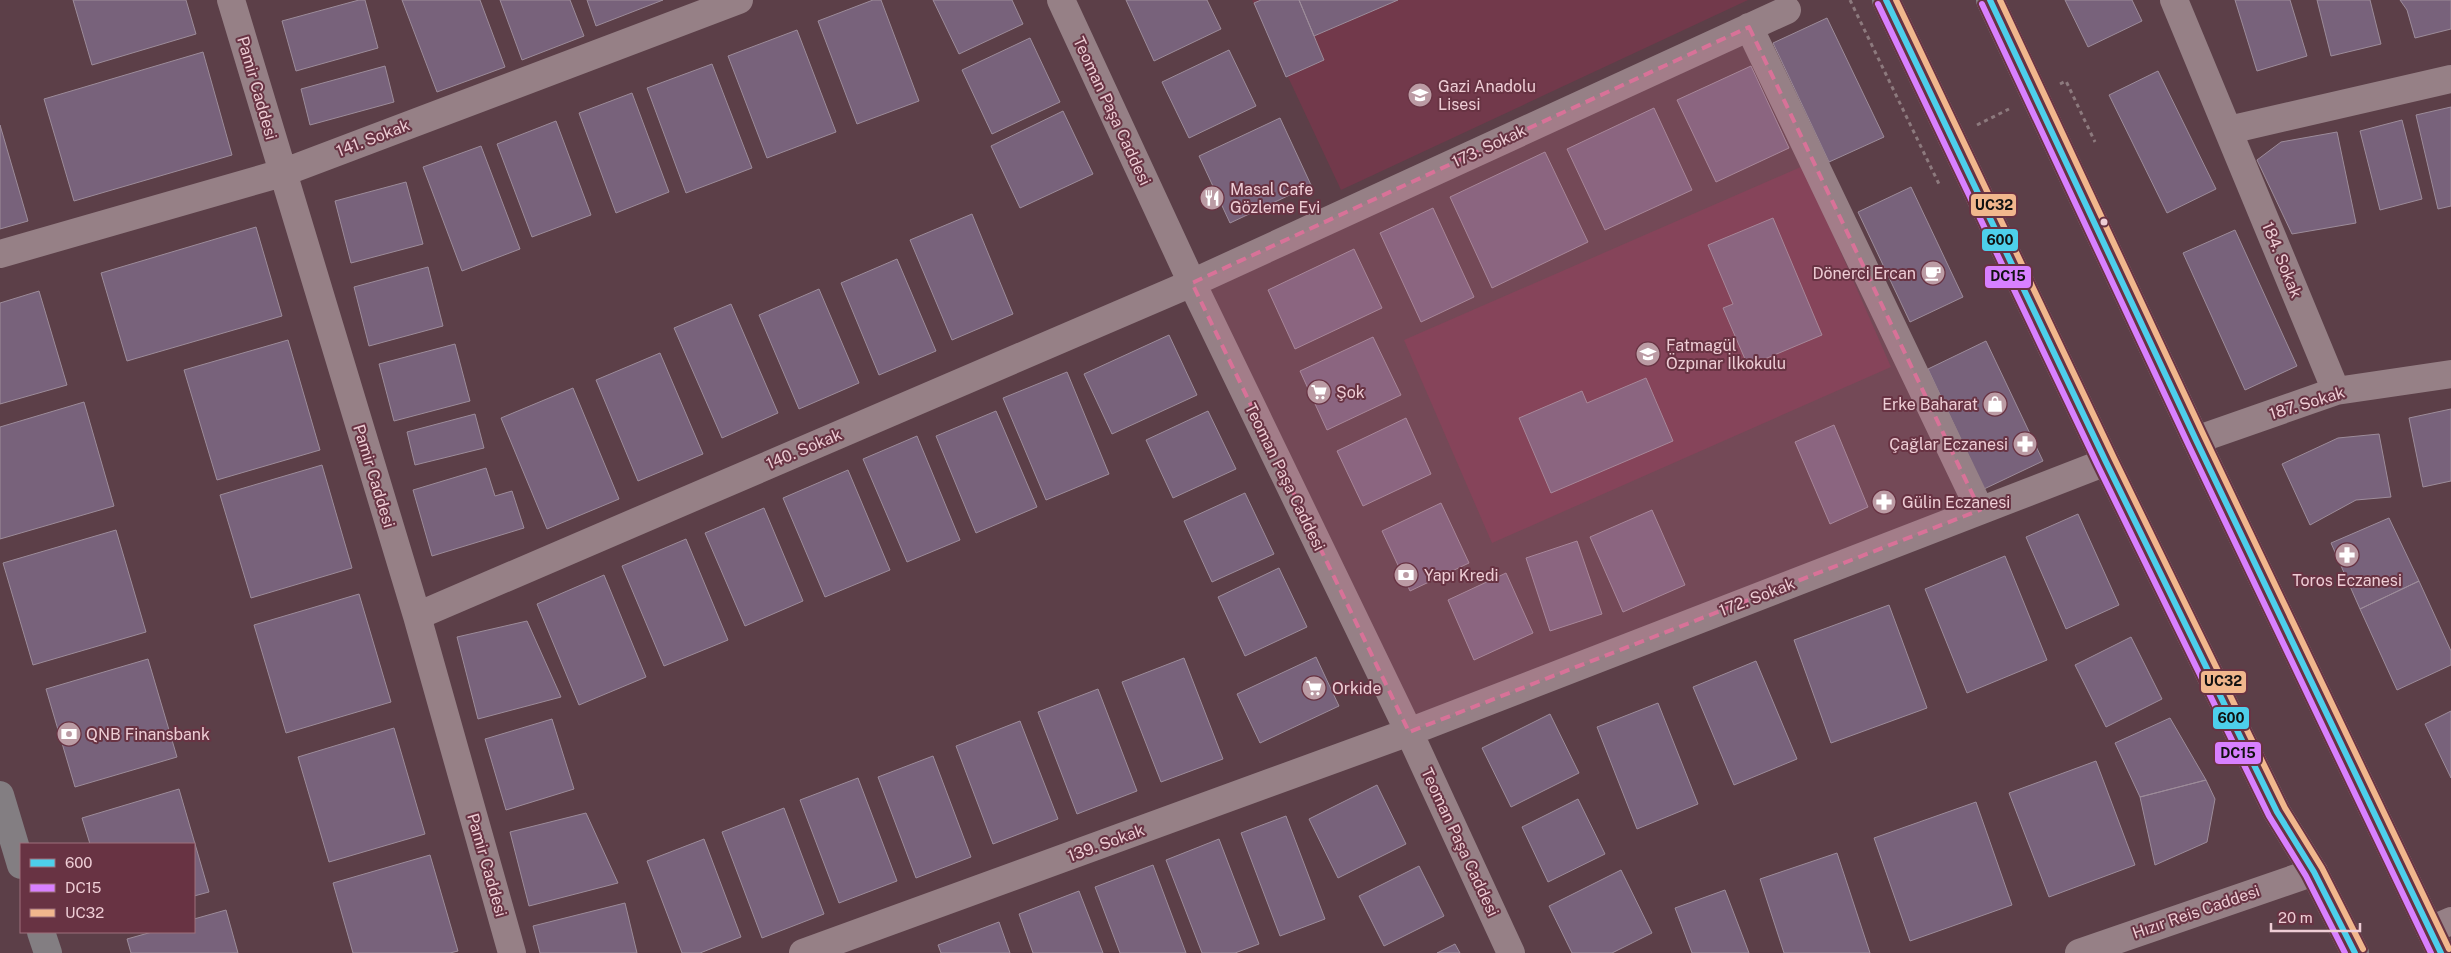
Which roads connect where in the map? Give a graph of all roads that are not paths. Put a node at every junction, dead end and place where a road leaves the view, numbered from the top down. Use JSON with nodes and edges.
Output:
{"nodes":[{"id":1,"x":231,"y":0,"type":"edge"},
{"id":2,"x":739,"y":0,"type":"edge"},
{"id":3,"x":1061,"y":0,"type":"edge"},
{"id":4,"x":1886,"y":0,"type":"edge"},
{"id":5,"x":1990,"y":0,"type":"edge"},
{"id":6,"x":2174,"y":0,"type":"edge"},
{"id":7,"x":1787,"y":10,"type":"dead end"},
{"id":8,"x":1749,"y":27,"type":"junction"},
{"id":9,"x":2451,"y":79,"type":"edge"},
{"id":10,"x":2229,"y":130,"type":"junction"},
{"id":11,"x":282,"y":173,"type":"junction"},
{"id":12,"x":0,"y":254,"type":"edge"},
{"id":13,"x":1192,"y":283,"type":"junction"},
{"id":14,"x":2451,"y":374,"type":"edge"},
{"id":15,"x":2336,"y":391,"type":"junction"},
{"id":16,"x":2196,"y":440,"type":"junction"},
{"id":17,"x":2106,"y":462,"type":"junction"},
{"id":18,"x":1980,"y":510,"type":"junction"},
{"id":19,"x":417,"y":616,"type":"junction"},
{"id":20,"x":1409,"y":732,"type":"junction"},
{"id":21,"x":0,"y":795,"type":"edge"},
{"id":22,"x":20,"y":862,"type":"edge"},
{"id":23,"x":2314,"y":872,"type":"junction"},
{"id":24,"x":41,"y":933,"type":"edge"},
{"id":25,"x":2441,"y":934,"type":"edge"},
{"id":26,"x":48,"y":953,"type":"edge"},
{"id":27,"x":512,"y":953,"type":"edge"},
{"id":28,"x":803,"y":953,"type":"edge"},
{"id":29,"x":1511,"y":953,"type":"edge"},
{"id":30,"x":2079,"y":953,"type":"edge"},
{"id":31,"x":2355,"y":953,"type":"edge"}],
"edges":[{"from":1,"to":11,"type":"street","name":"Pamir Caddesi"},
{"from":2,"to":11,"type":"street","name":"141. Sokak"},
{"from":3,"to":13,"type":"street","name":"Teoman Paşa Caddesi"},
{"from":4,"to":17,"type":"main road"},
{"from":5,"to":16,"type":"main road"},
{"from":6,"to":10,"type":"street","name":"184. Sokak"},
{"from":7,"to":8,"type":"street","name":"173. Sokak"},
{"from":8,"to":13,"type":"street","name":"173. Sokak"},
{"from":8,"to":18,"type":"street"},
{"from":9,"to":10,"type":"street"},
{"from":10,"to":15,"type":"street","name":"184. Sokak"},
{"from":11,"to":12,"type":"street","name":"141. Sokak"},
{"from":11,"to":19,"type":"street","name":"Pamir Caddesi"},
{"from":13,"to":19,"type":"street","name":"140. Sokak"},
{"from":13,"to":20,"type":"street","name":"Teoman Paşa Caddesi"},
{"from":14,"to":15,"type":"street","name":"187. Sokak"},
{"from":15,"to":16,"type":"street","name":"187. Sokak"},
{"from":16,"to":25,"type":"main road"},
{"from":17,"to":18,"type":"street","name":"172. Sokak"},
{"from":17,"to":23,"type":"main road"},
{"from":18,"to":20,"type":"street","name":"172. Sokak"},
{"from":19,"to":27,"type":"street","name":"Pamir Caddesi"},
{"from":20,"to":28,"type":"street","name":"139. Sokak"},
{"from":20,"to":29,"type":"street","name":"Teoman Paşa Caddesi"},
{"from":21,"to":22,"type":"main road"},
{"from":23,"to":30,"type":"street","name":"Hızır Reis Caddesi"},
{"from":23,"to":31,"type":"main road"},
{"from":24,"to":26,"type":"main road"}]}
